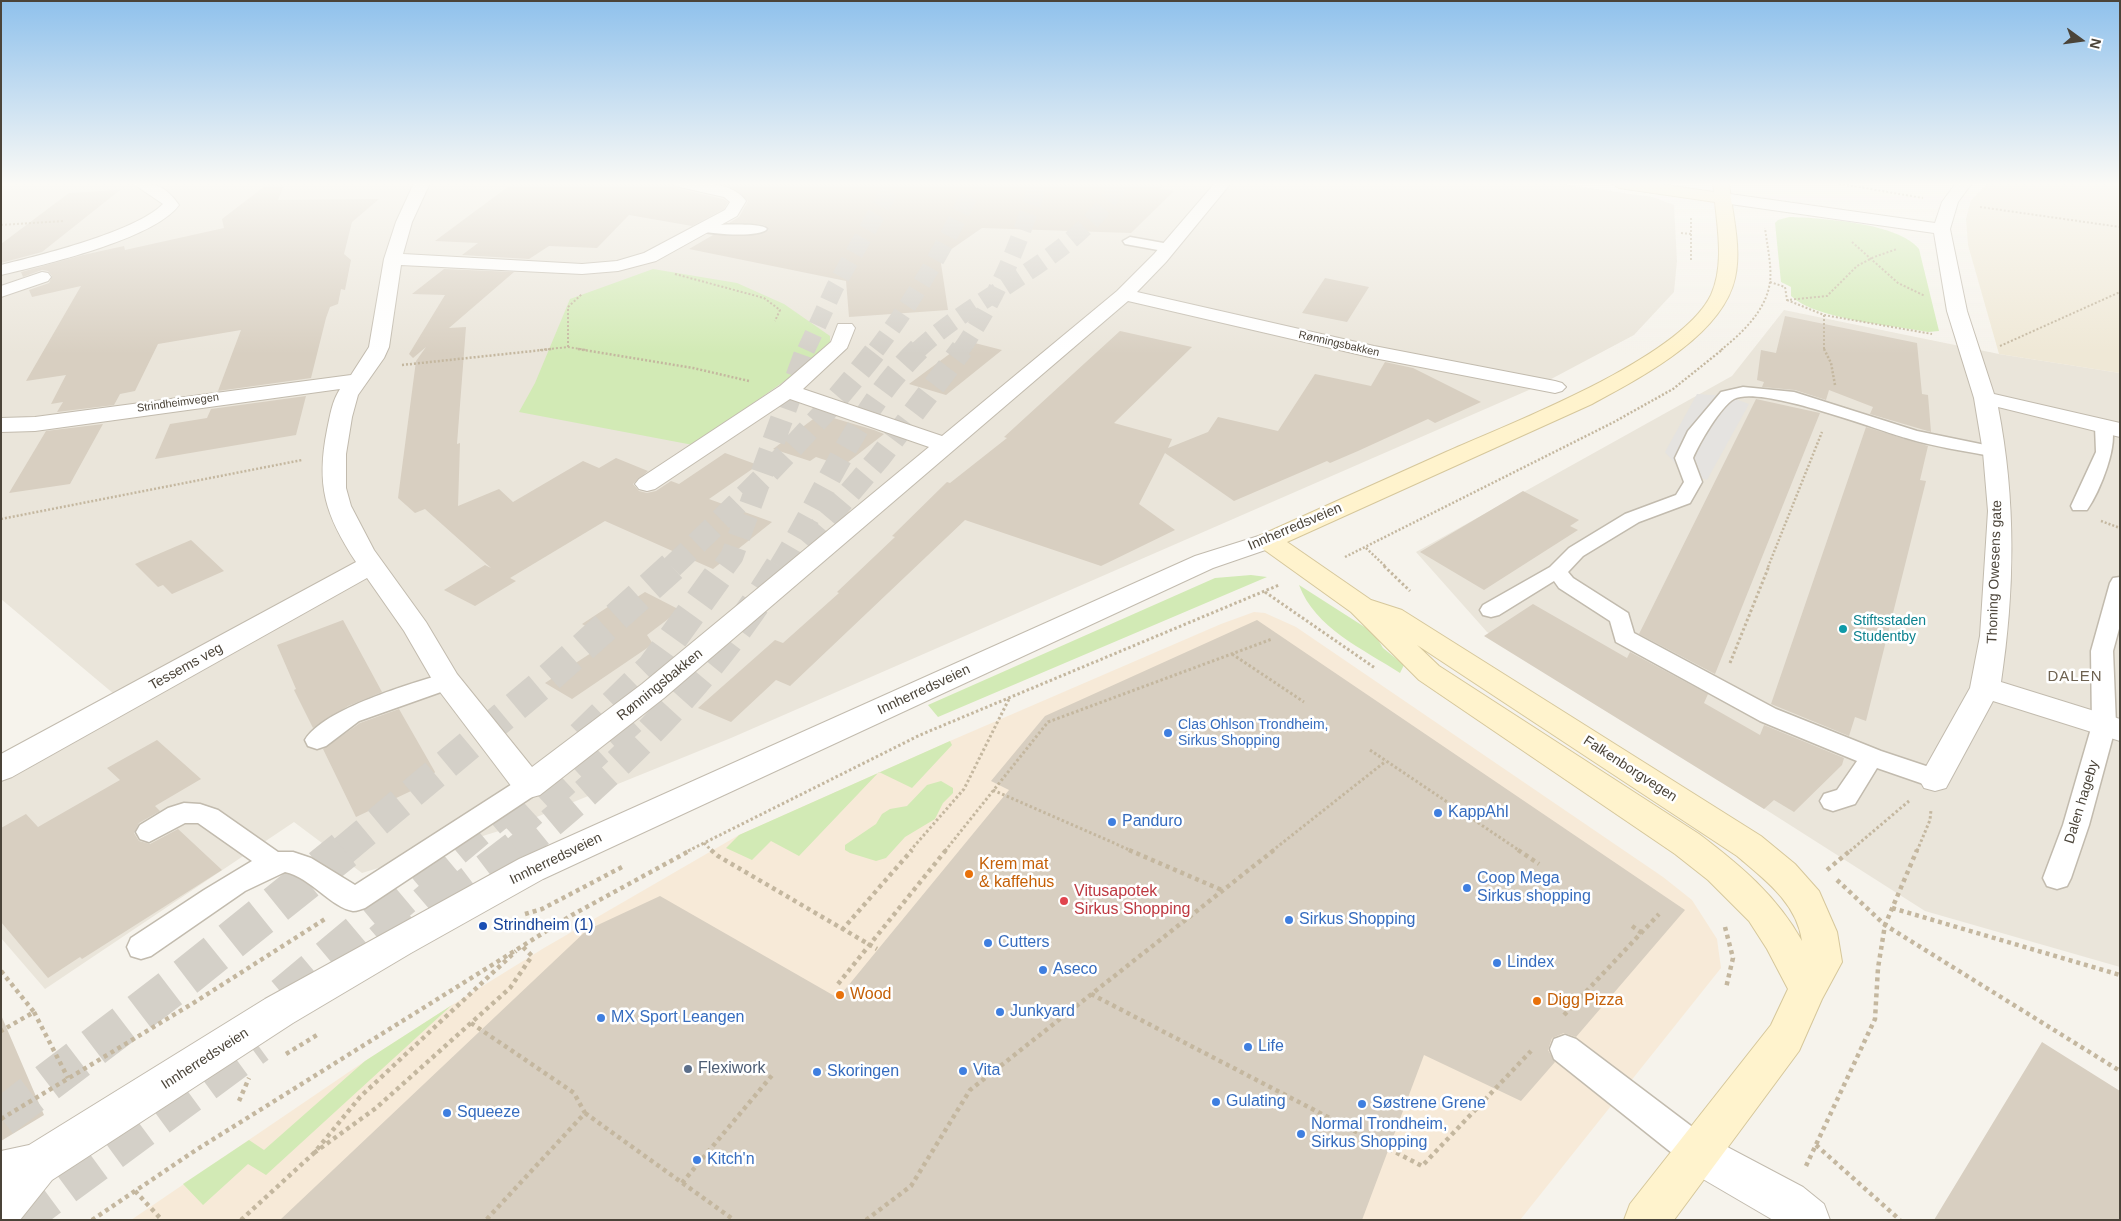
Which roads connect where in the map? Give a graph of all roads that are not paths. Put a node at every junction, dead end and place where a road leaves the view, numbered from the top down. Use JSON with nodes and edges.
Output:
{"nodes":[{"id":1,"x":1944,"y":239,"type":"edge"},
{"id":2,"x":100,"y":240,"type":"edge"},
{"id":3,"x":398,"y":240,"type":"edge"},
{"id":4,"x":683,"y":240,"type":"edge"},
{"id":5,"x":1176,"y":240,"type":"edge"},
{"id":6,"x":1727,"y":240,"type":"edge"},
{"id":7,"x":1130,"y":241,"type":"dead end"},
{"id":8,"x":1169,"y":248,"type":"junction"},
{"id":9,"x":392,"y":259,"type":"junction"},
{"id":10,"x":1,"y":270,"type":"edge"},
{"id":11,"x":63,"y":270,"type":"dead end"},
{"id":12,"x":1,"y":292,"type":"edge"},
{"id":13,"x":1124,"y":295,"type":"junction"},
{"id":14,"x":845,"y":328,"type":"dead end"},
{"id":15,"x":355,"y":381,"type":"junction"},
{"id":16,"x":1555,"y":387,"type":"dead end"},
{"id":17,"x":788,"y":391,"type":"junction"},
{"id":18,"x":1985,"y":398,"type":"junction"},
{"id":19,"x":1887,"y":412,"type":"dead end"},
{"id":20,"x":1,"y":425,"type":"edge"},
{"id":21,"x":2112,"y":428,"type":"edge"},
{"id":22,"x":947,"y":445,"type":"junction"},
{"id":23,"x":1994,"y":446,"type":"junction"},
{"id":24,"x":647,"y":484,"type":"dead end"},
{"id":25,"x":2080,"y":506,"type":"dead end"},
{"id":26,"x":1268,"y":541,"type":"junction"},
{"id":27,"x":372,"y":564,"type":"junction"},
{"id":28,"x":1556,"y":571,"type":"junction"},
{"id":29,"x":2120,"y":583,"type":"edge"},
{"id":30,"x":1491,"y":610,"type":"dead end"},
{"id":31,"x":447,"y":682,"type":"junction"},
{"id":32,"x":1985,"y":688,"type":"junction"},
{"id":33,"x":2112,"y":728,"type":"edge"},
{"id":34,"x":317,"y":740,"type":"dead end"},
{"id":35,"x":1872,"y":757,"type":"junction"},
{"id":36,"x":1,"y":769,"type":"edge"},
{"id":37,"x":1935,"y":779,"type":"joint"},
{"id":38,"x":529,"y":786,"type":"junction"},
{"id":39,"x":1833,"y":801,"type":"dead end"},
{"id":40,"x":149,"y":832,"type":"dead end"},
{"id":41,"x":274,"y":863,"type":"junction"},
{"id":42,"x":2057,"y":878,"type":"dead end"},
{"id":43,"x":141,"y":948,"type":"dead end"},
{"id":44,"x":1550,"y":1048,"type":"road end"},
{"id":45,"x":1700,"y":1153,"type":"junction"},
{"id":46,"x":19,"y":1169,"type":"edge"},
{"id":47,"x":1,"y":1208,"type":"edge"},
{"id":48,"x":1646,"y":1220,"type":"edge"},
{"id":49,"x":1808,"y":1220,"type":"edge"}],
"edges":[{"from":1,"to":18,"type":"street","name":"Thoning Owesens gate"},
{"from":2,"to":10,"type":"street"},
{"from":3,"to":9,"type":"street"},
{"from":4,"to":9,"type":"street"},
{"from":5,"to":8,"type":"street","name":"Rønningsbakken"},
{"from":6,"to":26,"type":"main road","name":"Innherredsveien"},
{"from":7,"to":8,"type":"lane"},
{"from":8,"to":13,"type":"street","name":"Rønningsbakken"},
{"from":9,"to":15,"type":"street"},
{"from":11,"to":12,"type":"street"},
{"from":13,"to":16,"type":"street","name":"Rønningsbakken"},
{"from":13,"to":22,"type":"street","name":"Rønningsbakken"},
{"from":14,"to":17,"type":"street"},
{"from":15,"to":20,"type":"street","name":"Strindheimvegen"},
{"from":15,"to":27,"type":"street"},
{"from":17,"to":22,"type":"street"},
{"from":17,"to":24,"type":"street"},
{"from":18,"to":21,"type":"street"},
{"from":18,"to":23,"type":"street","name":"Thoning Owesens gate"},
{"from":19,"to":23,"type":"lane"},
{"from":21,"to":25,"type":"lane"},
{"from":22,"to":38,"type":"street","name":"Rønningsbakken"},
{"from":23,"to":28,"type":"lane"},
{"from":23,"to":32,"type":"street","name":"Thoning Owesens gate"},
{"from":26,"to":45,"type":"main road"},
{"from":26,"to":46,"type":"street","name":"Innherredsveien"},
{"from":27,"to":31,"type":"street"},
{"from":27,"to":36,"type":"street","name":"Tessems veg"},
{"from":28,"to":30,"type":"lane"},
{"from":28,"to":35,"type":"lane"},
{"from":29,"to":33,"type":"lane","name":"Dalen hageby"},
{"from":31,"to":34,"type":"lane"},
{"from":31,"to":38,"type":"street"},
{"from":32,"to":33,"type":"street"},
{"from":32,"to":37,"type":"street","name":"Thoning Owesens gate"},
{"from":33,"to":42,"type":"lane","name":"Dalen hageby"},
{"from":35,"to":37,"type":"lane"},
{"from":35,"to":39,"type":"lane"},
{"from":38,"to":41,"type":"lane","name":"Rønningsbakken"},
{"from":40,"to":41,"type":"lane"},
{"from":41,"to":43,"type":"lane"},
{"from":44,"to":45,"type":"lane"},
{"from":45,"to":48,"type":"main road"},
{"from":45,"to":49,"type":"street"},
{"from":46,"to":47,"type":"street","name":"Innherredsveien"}]}
